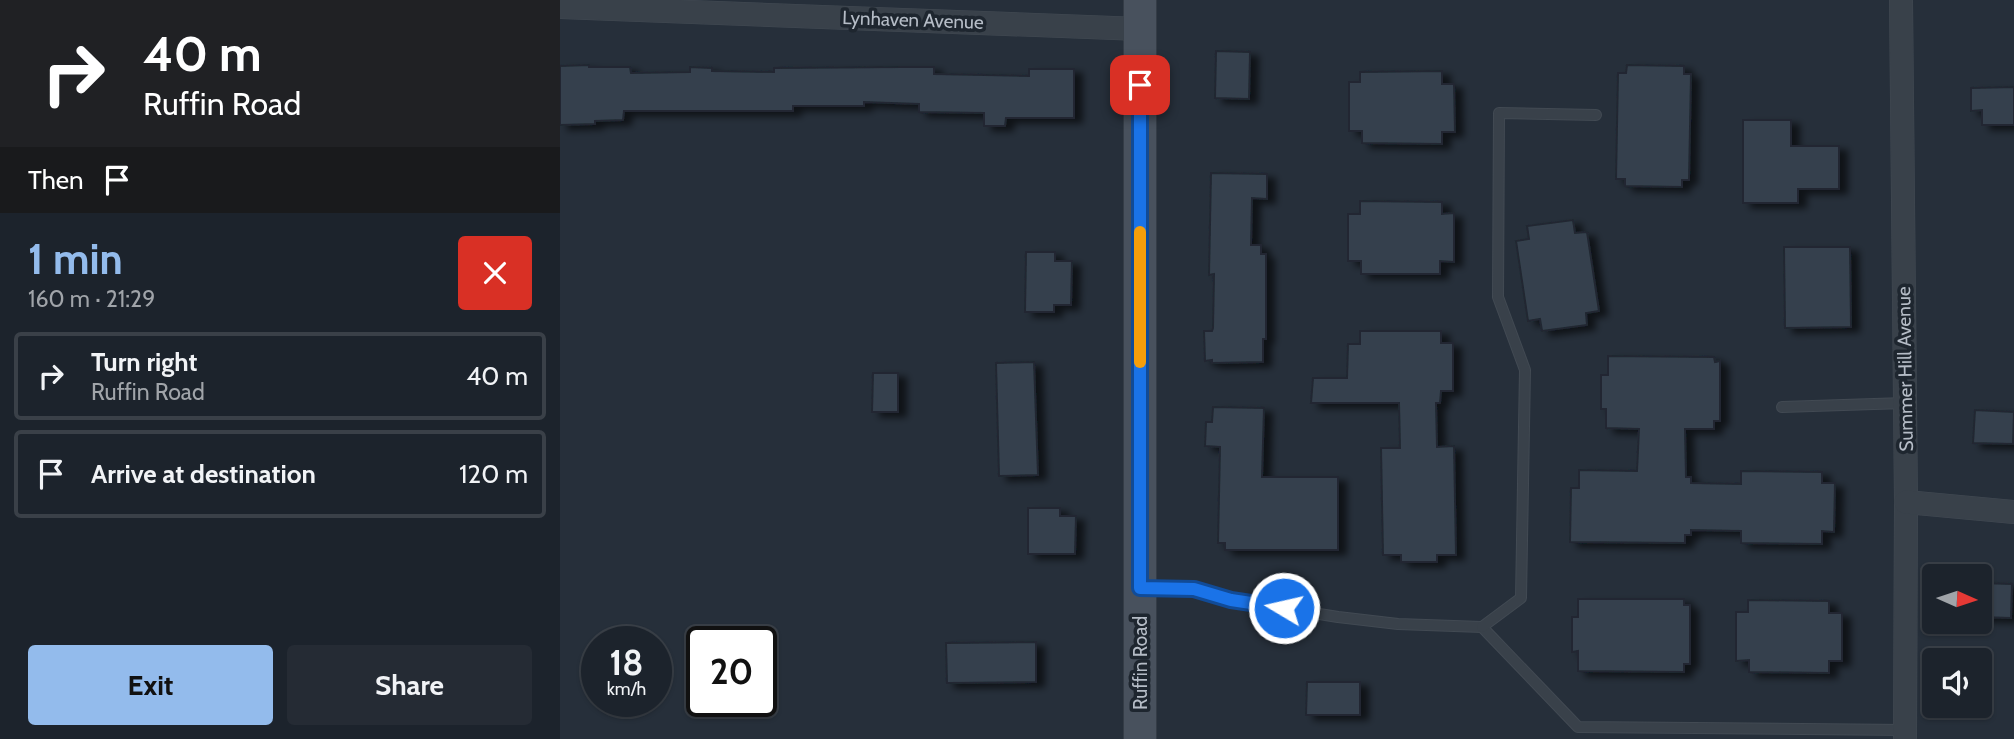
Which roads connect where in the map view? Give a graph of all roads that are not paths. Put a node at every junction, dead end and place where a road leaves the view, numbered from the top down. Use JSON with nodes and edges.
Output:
{"nodes":[{"id":1,"x":1901,"y":0,"type":"edge"},
{"id":2,"x":560,"y":7,"type":"edge"},
{"id":3,"x":1140,"y":14,"type":"edge"},
{"id":4,"x":1596,"y":115,"type":"dead end"},
{"id":5,"x":1905,"y":404,"type":"junction"},
{"id":6,"x":1782,"y":407,"type":"dead end"},
{"id":7,"x":1906,"y":502,"type":"junction"},
{"id":8,"x":2014,"y":512,"type":"edge"},
{"id":9,"x":1140,"y":588,"type":"junction"},
{"id":10,"x":1482,"y":628,"type":"junction"},
{"id":11,"x":1905,"y":734,"type":"edge"},
{"id":12,"x":1140,"y":739,"type":"edge"}],
"edges":[{"from":1,"to":5,"type":"street","name":"Summer Hill Avenue"},
{"from":2,"to":3,"type":"street","name":"Lynhaven Avenue"},
{"from":3,"to":9,"type":"street","name":"Ruffin Road"},
{"from":4,"to":10,"type":"lane"},
{"from":5,"to":6,"type":"lane"},
{"from":5,"to":7,"type":"street","name":"Summer Hill Avenue"},
{"from":7,"to":8,"type":"street"},
{"from":7,"to":11,"type":"street","name":"Summer Hill Avenue"},
{"from":9,"to":10,"type":"lane"},
{"from":9,"to":12,"type":"street","name":"Ruffin Road"},
{"from":10,"to":11,"type":"lane"}]}
